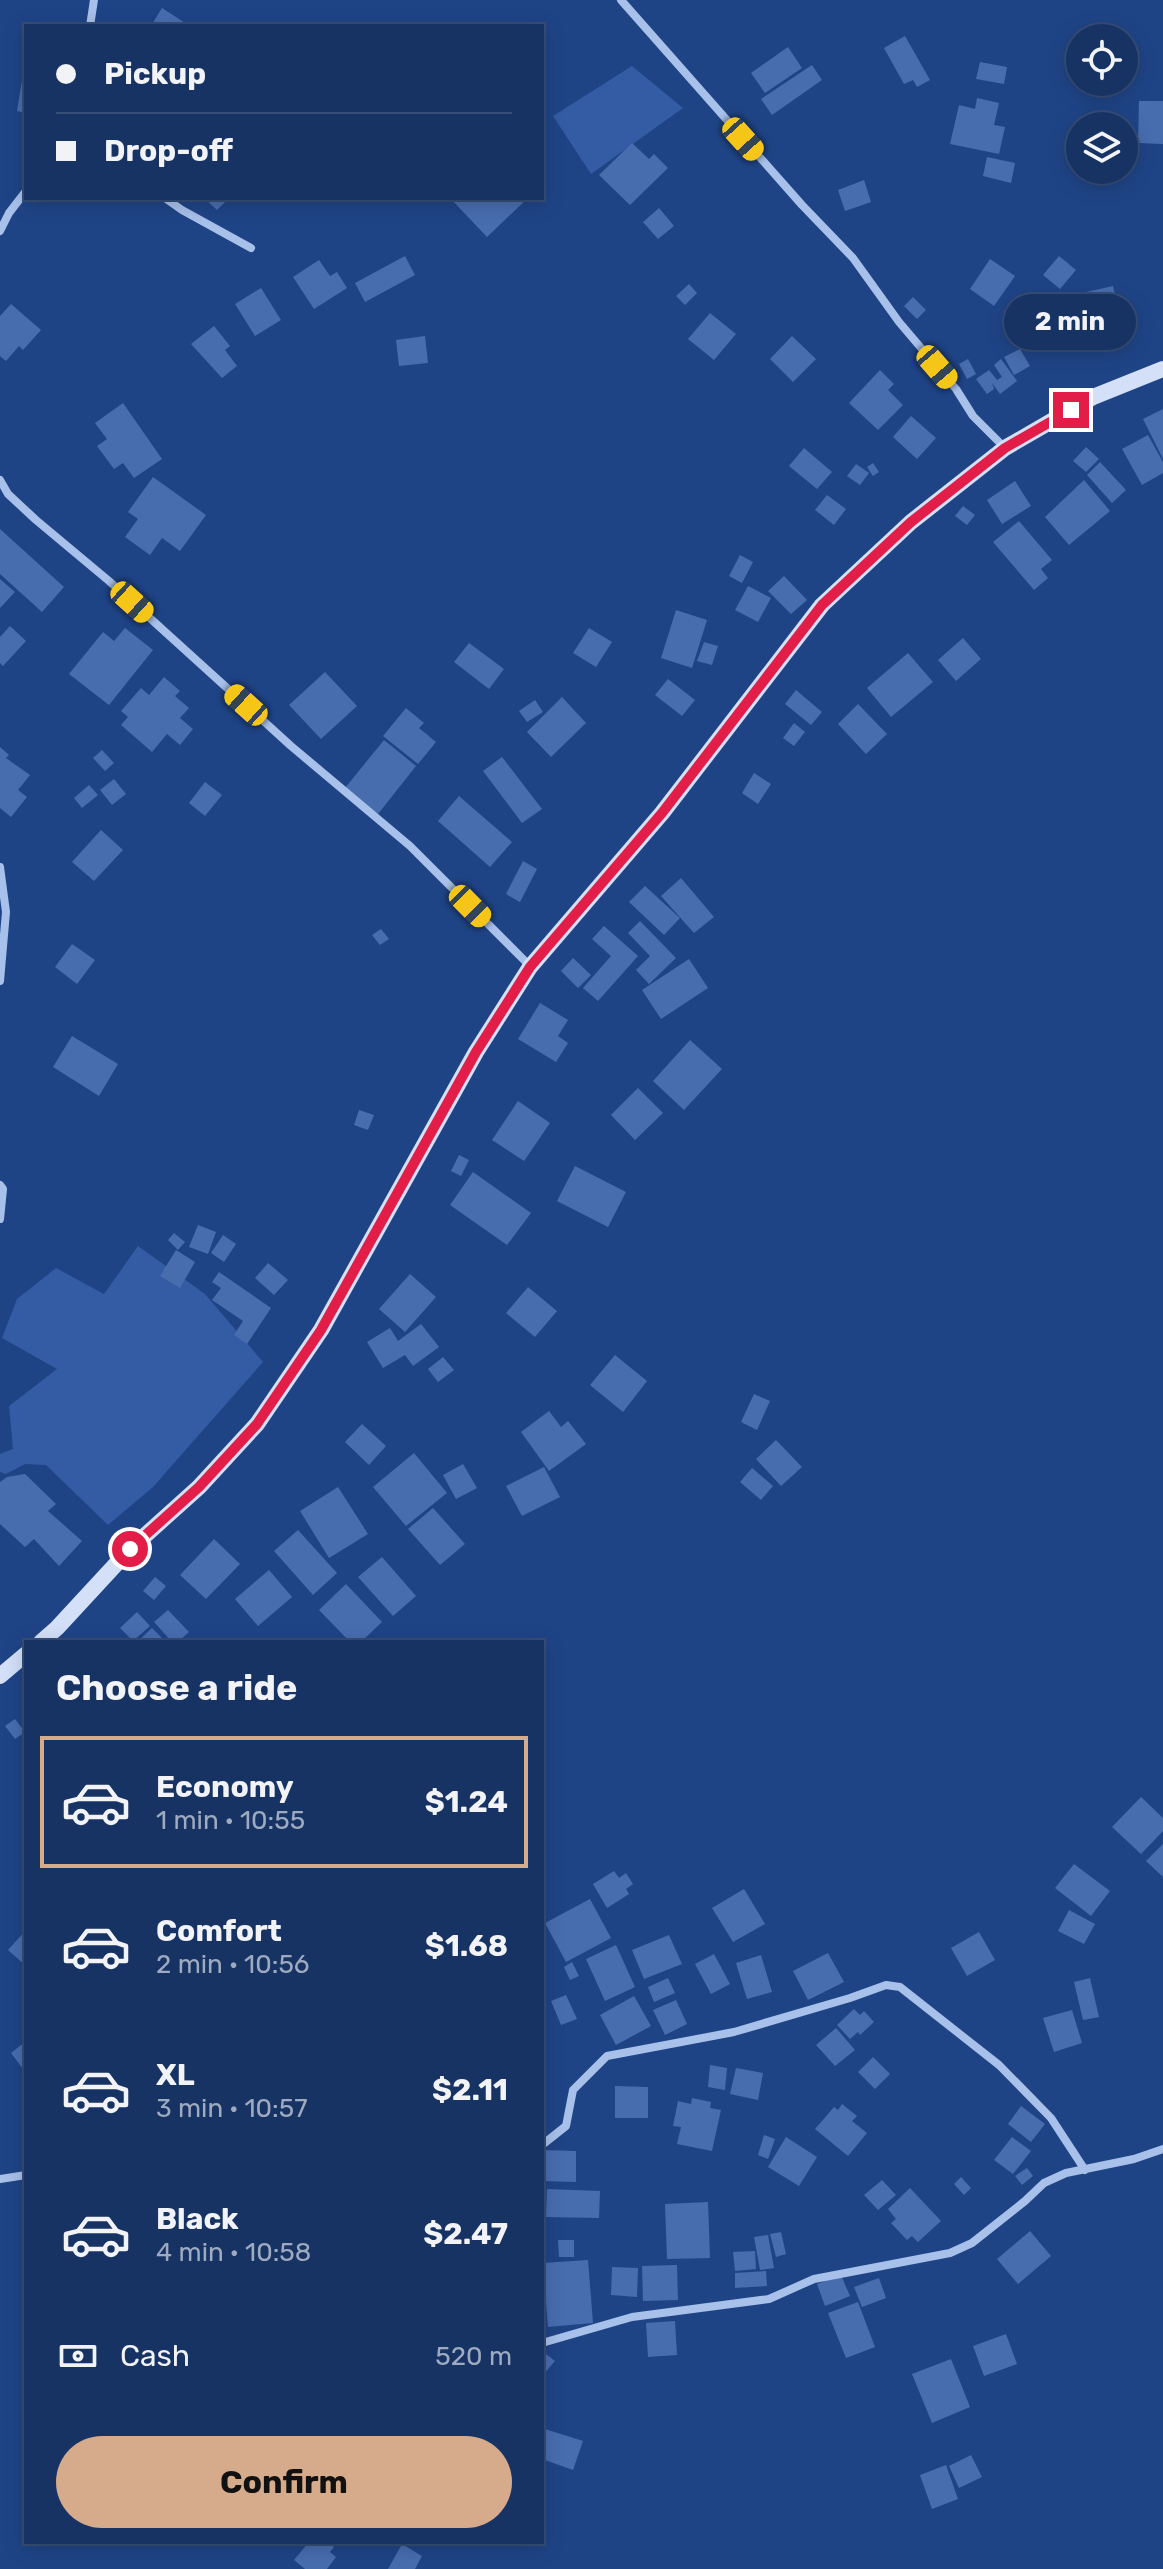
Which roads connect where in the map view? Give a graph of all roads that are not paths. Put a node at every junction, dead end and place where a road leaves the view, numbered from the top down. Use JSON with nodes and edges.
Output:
{"nodes":[{"id":1,"x":94,"y":0,"type":"edge"},
{"id":2,"x":621,"y":0,"type":"edge"},
{"id":3,"x":90,"y":24,"type":"edge"},
{"id":4,"x":24,"y":194,"type":"edge"},
{"id":5,"x":168,"y":200,"type":"edge"},
{"id":6,"x":0,"y":231,"type":"edge"},
{"id":7,"x":251,"y":248,"type":"dead end"},
{"id":8,"x":1163,"y":369,"type":"edge"},
{"id":9,"x":1005,"y":448,"type":"junction"},
{"id":10,"x":0,"y":480,"type":"edge"},
{"id":11,"x":0,"y":867,"type":"edge"},
{"id":12,"x":530,"y":967,"type":"junction"},
{"id":13,"x":0,"y":981,"type":"edge"},
{"id":14,"x":0,"y":1185,"type":"edge"},
{"id":15,"x":0,"y":1219,"type":"edge"},
{"id":16,"x":43,"y":1640,"type":"edge"},
{"id":17,"x":24,"y":1656,"type":"edge"},
{"id":18,"x":0,"y":1676,"type":"edge"},
{"id":19,"x":544,"y":2143,"type":"edge"},
{"id":20,"x":1163,"y":2149,"type":"edge"},
{"id":21,"x":1085,"y":2170,"type":"junction"},
{"id":22,"x":24,"y":2175,"type":"edge"},
{"id":23,"x":0,"y":2179,"type":"edge"},
{"id":24,"x":544,"y":2342,"type":"edge"}],
"edges":[{"from":1,"to":3,"type":"street"},
{"from":2,"to":9,"type":"street"},
{"from":4,"to":6,"type":"street"},
{"from":5,"to":7,"type":"street"},
{"from":8,"to":9,"type":"main road"},
{"from":9,"to":12,"type":"main road"},
{"from":10,"to":12,"type":"street"},
{"from":11,"to":13,"type":"street"},
{"from":12,"to":16,"type":"main road"},
{"from":14,"to":15,"type":"street"},
{"from":17,"to":18,"type":"main road"},
{"from":19,"to":21,"type":"street"},
{"from":20,"to":21,"type":"street"},
{"from":21,"to":24,"type":"street"},
{"from":22,"to":23,"type":"street"}]}
